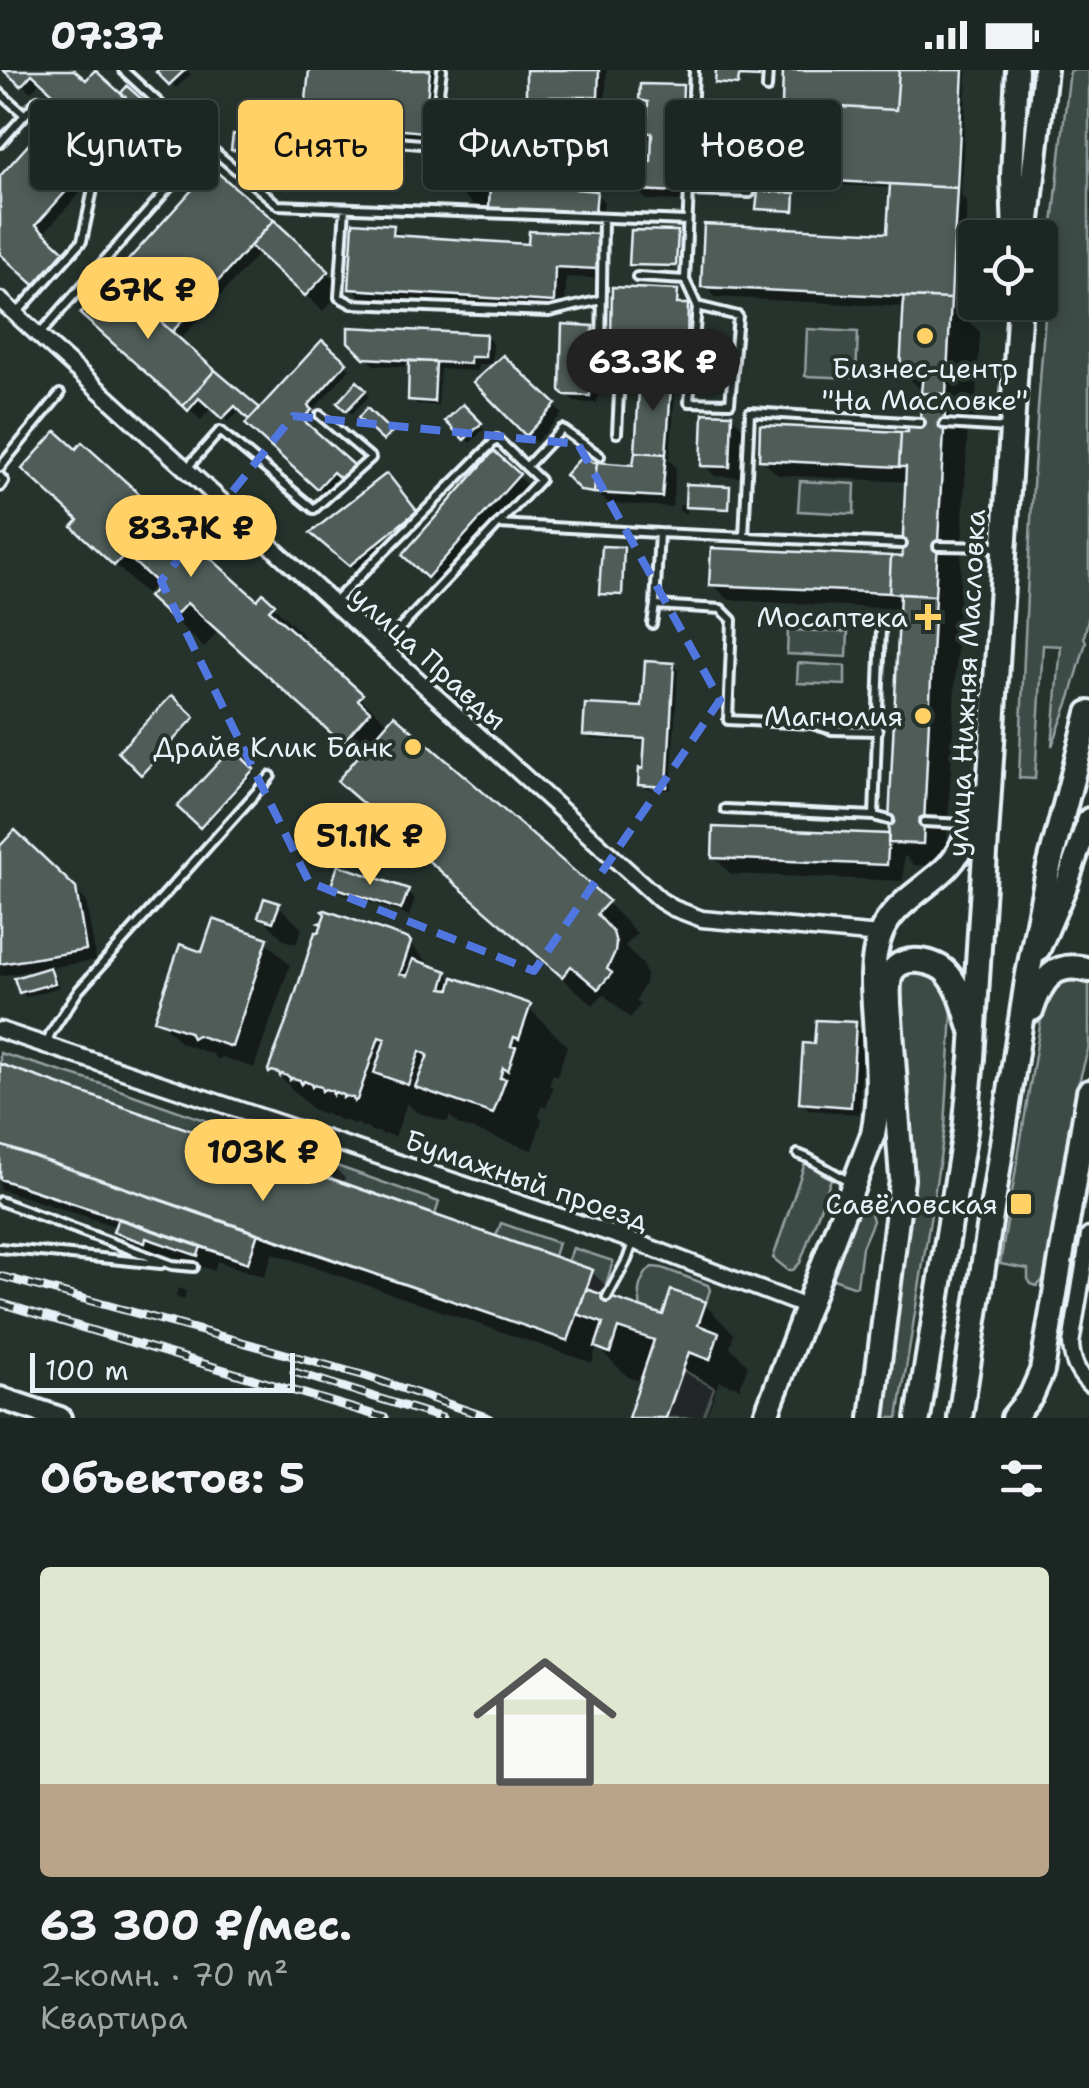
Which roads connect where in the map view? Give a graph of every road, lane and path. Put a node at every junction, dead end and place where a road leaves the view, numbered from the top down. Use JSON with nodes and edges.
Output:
{"nodes":[{"id":1,"x":122,"y":70,"type":"edge"},
{"id":2,"x":442,"y":70,"type":"edge"},
{"id":3,"x":694,"y":70,"type":"edge"},
{"id":4,"x":768,"y":70,"type":"edge"},
{"id":5,"x":1017,"y":70,"type":"edge"},
{"id":6,"x":1045,"y":70,"type":"edge"},
{"id":7,"x":767,"y":88,"type":"dead end"},
{"id":8,"x":0,"y":93,"type":"edge"},
{"id":9,"x":693,"y":100,"type":"edge"},
{"id":10,"x":30,"y":109,"type":"edge"},
{"id":11,"x":25,"y":115,"type":"junction"},
{"id":12,"x":403,"y":142,"type":"edge"},
{"id":13,"x":0,"y":143,"type":"edge"},
{"id":14,"x":218,"y":154,"type":"edge"},
{"id":15,"x":167,"y":190,"type":"edge"},
{"id":16,"x":689,"y":190,"type":"joint"},
{"id":17,"x":750,"y":193,"type":"dead end"},
{"id":18,"x":345,"y":208,"type":"junction"},
{"id":19,"x":603,"y":218,"type":"junction"},
{"id":20,"x":1013,"y":220,"type":"edge"},
{"id":21,"x":1028,"y":220,"type":"edge"},
{"id":22,"x":688,"y":221,"type":"junction"},
{"id":23,"x":637,"y":277,"type":"dead end"},
{"id":24,"x":685,"y":280,"type":"junction"},
{"id":25,"x":0,"y":300,"type":"edge"},
{"id":26,"x":601,"y":300,"type":"junction"},
{"id":27,"x":697,"y":306,"type":"junction"},
{"id":28,"x":16,"y":314,"type":"junction"},
{"id":29,"x":1018,"y":320,"type":"edge"},
{"id":30,"x":39,"y":334,"type":"junction"},
{"id":31,"x":621,"y":356,"type":"junction"},
{"id":32,"x":666,"y":359,"type":"dead end"},
{"id":33,"x":60,"y":394,"type":"dead end"},
{"id":34,"x":320,"y":414,"type":"dead end"},
{"id":35,"x":920,"y":423,"type":"dead end"},
{"id":36,"x":944,"y":424,"type":"dead end"},
{"id":37,"x":1011,"y":428,"type":"junction"},
{"id":38,"x":617,"y":433,"type":"dead end"},
{"id":39,"x":600,"y":456,"type":"dead end"},
{"id":40,"x":0,"y":467,"type":"edge"},
{"id":41,"x":526,"y":467,"type":"junction"},
{"id":42,"x":187,"y":468,"type":"junction"},
{"id":43,"x":0,"y":476,"type":"edge"},
{"id":44,"x":0,"y":487,"type":"edge"},
{"id":45,"x":498,"y":524,"type":"junction"},
{"id":46,"x":659,"y":533,"type":"junction"},
{"id":47,"x":744,"y":536,"type":"junction"},
{"id":48,"x":902,"y":544,"type":"dead end"},
{"id":49,"x":938,"y":546,"type":"dead end"},
{"id":50,"x":1004,"y":547,"type":"junction"},
{"id":51,"x":332,"y":604,"type":"junction"},
{"id":52,"x":655,"y":605,"type":"junction"},
{"id":53,"x":652,"y":624,"type":"dead end"},
{"id":54,"x":881,"y":628,"type":"dead end"},
{"id":55,"x":381,"y":648,"type":"junction"},
{"id":56,"x":1089,"y":712,"type":"edge"},
{"id":57,"x":994,"y":719,"type":"junction"},
{"id":58,"x":878,"y":731,"type":"junction"},
{"id":59,"x":271,"y":776,"type":"dead end"},
{"id":60,"x":724,"y":809,"type":"dead end"},
{"id":61,"x":874,"y":816,"type":"junction"},
{"id":62,"x":1089,"y":819,"type":"edge"},
{"id":63,"x":889,"y":820,"type":"dead end"},
{"id":64,"x":924,"y":822,"type":"dead end"},
{"id":65,"x":971,"y":824,"type":"junction"},
{"id":66,"x":880,"y":935,"type":"junction"},
{"id":67,"x":1089,"y":970,"type":"edge"},
{"id":68,"x":1028,"y":974,"type":"junction"},
{"id":69,"x":0,"y":1030,"type":"edge"},
{"id":70,"x":47,"y":1045,"type":"junction"},
{"id":71,"x":877,"y":1058,"type":"junction"},
{"id":72,"x":972,"y":1058,"type":"junction"},
{"id":73,"x":1014,"y":1064,"type":"junction"},
{"id":74,"x":1088,"y":1095,"type":"edge"},
{"id":75,"x":798,"y":1154,"type":"dead end"},
{"id":76,"x":855,"y":1186,"type":"junction"},
{"id":77,"x":0,"y":1200,"type":"edge"},
{"id":78,"x":1089,"y":1236,"type":"edge"},
{"id":79,"x":633,"y":1242,"type":"junction"},
{"id":80,"x":0,"y":1248,"type":"edge"},
{"id":81,"x":172,"y":1265,"type":"junction"},
{"id":82,"x":194,"y":1268,"type":"dead end"},
{"id":83,"x":607,"y":1297,"type":"dead end"},
{"id":84,"x":808,"y":1307,"type":"junction"},
{"id":85,"x":1089,"y":1384,"type":"edge"},
{"id":86,"x":0,"y":1398,"type":"edge"},
{"id":87,"x":60,"y":1418,"type":"edge"},
{"id":88,"x":765,"y":1418,"type":"edge"},
{"id":89,"x":856,"y":1418,"type":"edge"},
{"id":90,"x":872,"y":1418,"type":"edge"},
{"id":91,"x":918,"y":1418,"type":"edge"},
{"id":92,"x":960,"y":1418,"type":"edge"},
{"id":93,"x":1013,"y":1418,"type":"edge"}],
"edges":[{"from":1,"to":28,"type":"lane"},
{"from":2,"to":12,"type":"lane"},
{"from":3,"to":9,"type":"lane"},
{"from":4,"to":7,"type":"lane"},
{"from":5,"to":20,"type":"street"},
{"from":6,"to":21,"type":"main road"},
{"from":8,"to":11,"type":"lane"},
{"from":10,"to":11,"type":"lane"},
{"from":11,"to":13,"type":"lane"},
{"from":14,"to":18,"type":"lane"},
{"from":15,"to":30,"type":"lane"},
{"from":16,"to":17,"type":"lane"},
{"from":16,"to":22,"type":"lane"},
{"from":18,"to":19,"type":"lane"},
{"from":18,"to":26,"type":"lane"},
{"from":19,"to":22,"type":"lane"},
{"from":19,"to":26,"type":"lane"},
{"from":22,"to":24,"type":"lane"},
{"from":23,"to":24,"type":"lane"},
{"from":24,"to":27,"type":"lane"},
{"from":25,"to":28,"type":"street","name":"улица Правды"},
{"from":26,"to":31,"type":"lane"},
{"from":27,"to":27,"type":"lane"},
{"from":28,"to":30,"type":"street","name":"улица Правды"},
{"from":29,"to":37,"type":"main road","name":"улица Нижняя Масловка"},
{"from":30,"to":42,"type":"street","name":"улица Правды"},
{"from":31,"to":32,"type":"lane"},
{"from":31,"to":38,"type":"lane"},
{"from":33,"to":40,"type":"lane"},
{"from":34,"to":42,"type":"lane"},
{"from":35,"to":47,"type":"lane"},
{"from":36,"to":37,"type":"lane"},
{"from":37,"to":50,"type":"main road","name":"улица Нижняя Масловка"},
{"from":39,"to":41,"type":"lane"},
{"from":41,"to":45,"type":"lane"},
{"from":41,"to":51,"type":"lane"},
{"from":42,"to":51,"type":"street","name":"улица Правды"},
{"from":43,"to":44,"type":"lane"},
{"from":45,"to":46,"type":"lane"},
{"from":45,"to":55,"type":"lane"},
{"from":46,"to":47,"type":"lane"},
{"from":46,"to":52,"type":"lane"},
{"from":47,"to":48,"type":"lane"},
{"from":49,"to":50,"type":"lane"},
{"from":50,"to":57,"type":"main road","name":"улица Нижняя Масловка"},
{"from":51,"to":55,"type":"street","name":"улица Правды"},
{"from":52,"to":53,"type":"lane"},
{"from":52,"to":58,"type":"lane"},
{"from":54,"to":58,"type":"lane"},
{"from":55,"to":66,"type":"street","name":"улица Правды"},
{"from":56,"to":68,"type":"main road"},
{"from":57,"to":65,"type":"main road"},
{"from":57,"to":72,"type":"main road","name":"улица Нижняя Масловка"},
{"from":58,"to":61,"type":"lane"},
{"from":59,"to":70,"type":"lane"},
{"from":60,"to":61,"type":"lane"},
{"from":61,"to":63,"type":"lane"},
{"from":62,"to":68,"type":"street"},
{"from":64,"to":65,"type":"lane"},
{"from":65,"to":66,"type":"main road"},
{"from":66,"to":71,"type":"main road"},
{"from":67,"to":73,"type":"main road"},
{"from":68,"to":73,"type":"main road"},
{"from":69,"to":70,"type":"street","name":"Бумажный проезд"},
{"from":70,"to":79,"type":"street","name":"Бумажный проезд"},
{"from":71,"to":76,"type":"main road"},
{"from":71,"to":89,"type":"main road"},
{"from":72,"to":90,"type":"main road"},
{"from":72,"to":91,"type":"main road"},
{"from":73,"to":92,"type":"main road"},
{"from":74,"to":93,"type":"main road"},
{"from":75,"to":76,"type":"lane"},
{"from":76,"to":84,"type":"main road"},
{"from":77,"to":81,"type":"lane"},
{"from":78,"to":85,"type":"street"},
{"from":79,"to":83,"type":"lane"},
{"from":79,"to":84,"type":"street","name":"Бумажный проезд"},
{"from":80,"to":81,"type":"lane"},
{"from":81,"to":82,"type":"lane"},
{"from":84,"to":88,"type":"main road"},
{"from":86,"to":87,"type":"street"}]}
